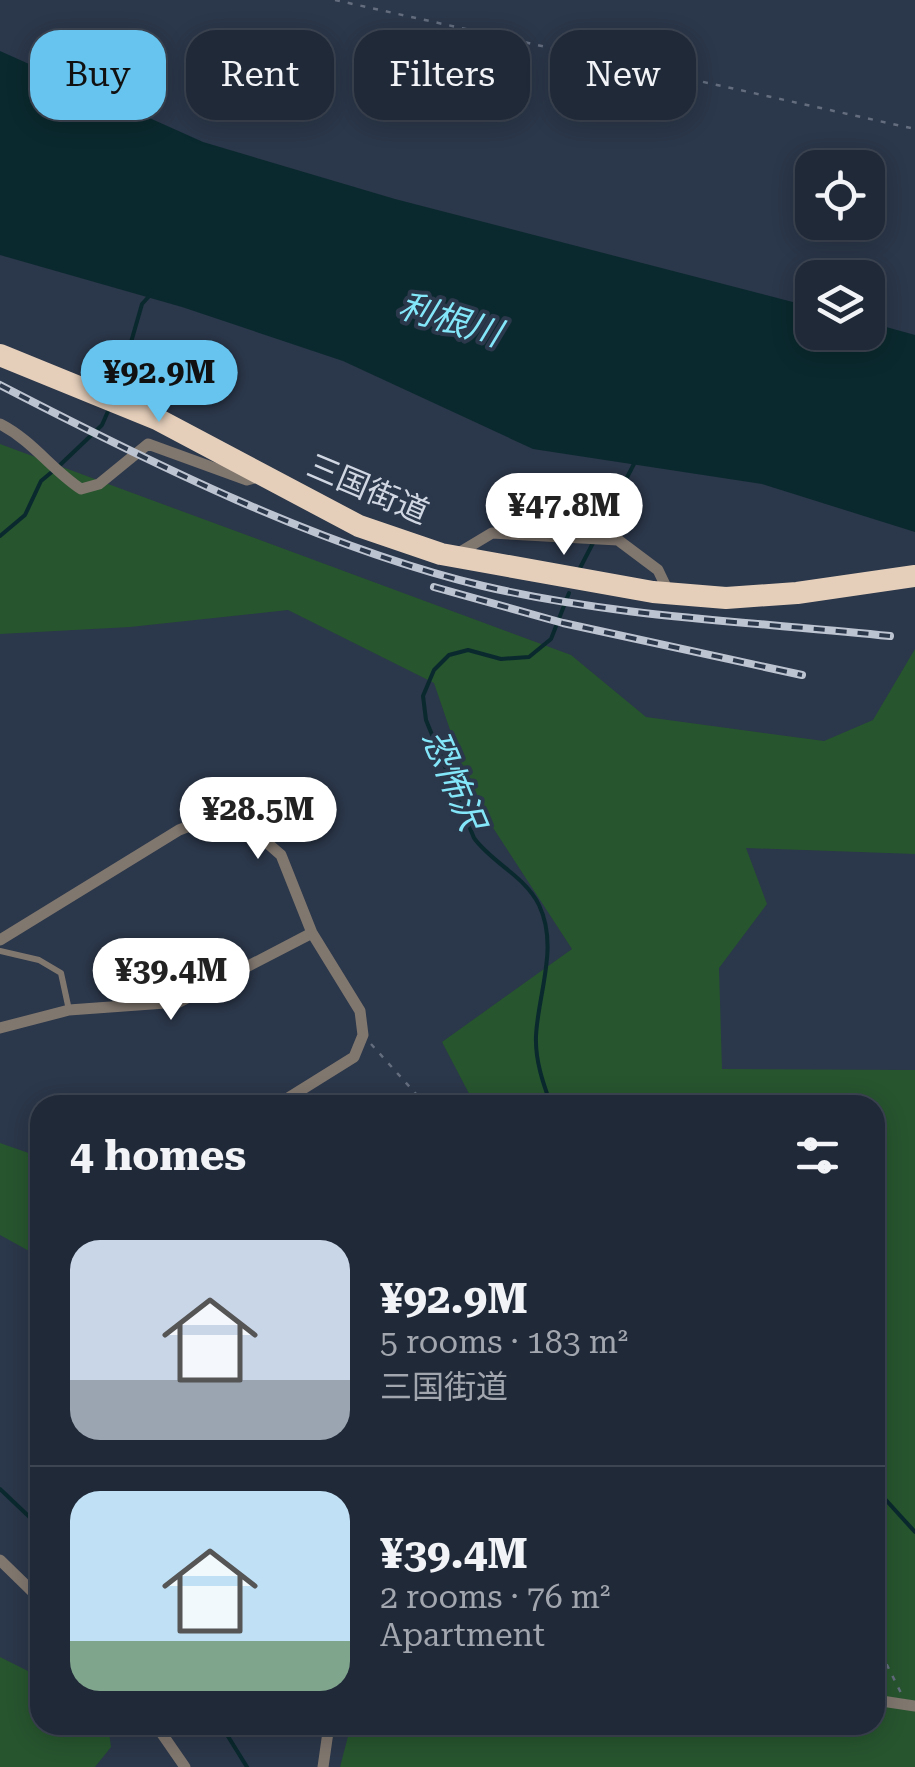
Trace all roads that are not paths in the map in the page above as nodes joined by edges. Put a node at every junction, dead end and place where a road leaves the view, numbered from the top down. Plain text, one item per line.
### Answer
1 (0, 356) edge
2 (0, 424) edge
3 (262, 476) junction
4 (454, 556) junction
5 (915, 576) edge
6 (669, 593) junction
7 (312, 933) junction
8 (0, 940) edge
9 (0, 952) edge
10 (68, 1010) junction
11 (0, 1028) edge
12 (293, 1095) edge
13 (0, 1560) edge
14 (30, 1588) edge
15 (885, 1701) edge
16 (910, 1704) edge
17 (163, 1735) edge
18 (327, 1735) edge
19 (186, 1767) edge
20 (322, 1767) edge

1 - 3 highway, 三国街道
2 - 3 street
3 - 4 highway, 三国街道
4 - 6 highway, 三国街道
4 - 6 street
5 - 6 highway, 三国街道
7 - 8 street
7 - 10 street
7 - 12 street
9 - 10 lane
10 - 11 street
13 - 14 street
15 - 16 street
17 - 19 street
18 - 20 street

